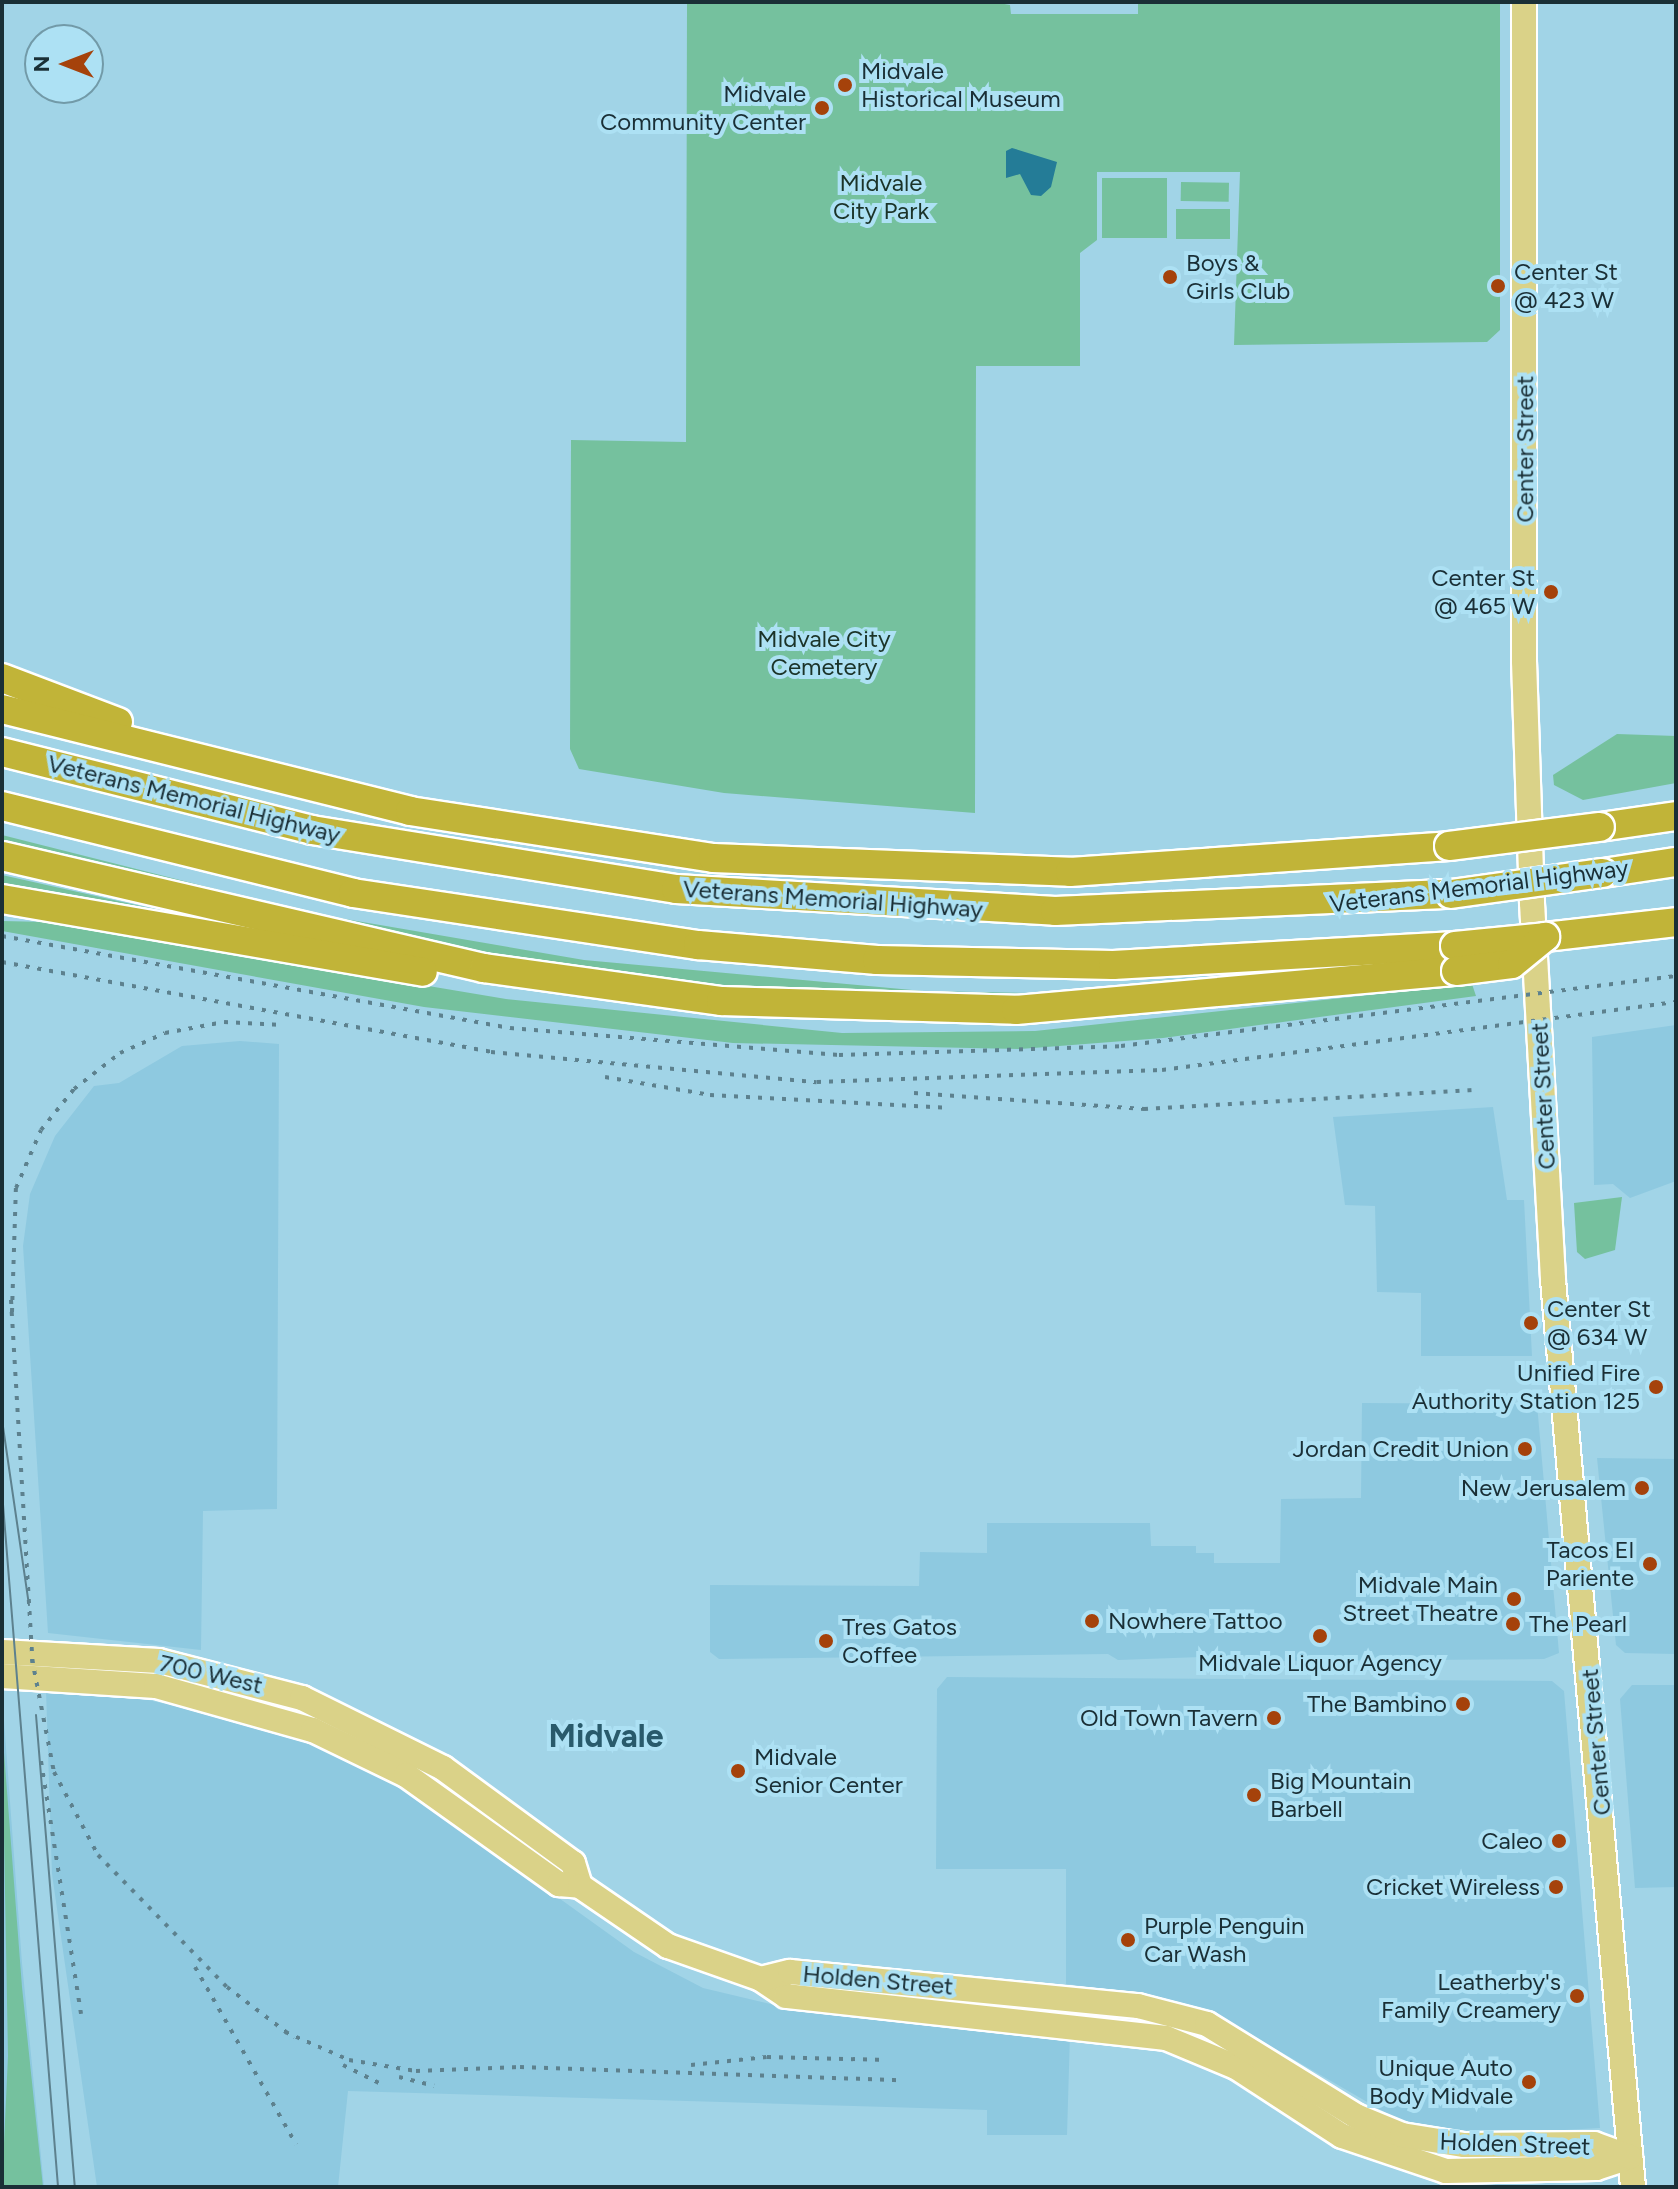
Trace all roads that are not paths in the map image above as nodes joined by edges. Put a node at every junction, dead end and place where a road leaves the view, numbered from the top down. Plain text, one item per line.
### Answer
1 (1524, 2) edge
2 (2, 678) edge
3 (2, 709) edge
4 (2, 752) edge
5 (327, 793) junction
6 (2, 806) edge
7 (1676, 816) edge
8 (2, 856) edge
9 (1676, 862) edge
10 (2, 899) edge
11 (1676, 922) edge
12 (1455, 959) junction
13 (772, 1005) junction
14 (2, 1652) edge
15 (2, 1676) edge
16 (409, 1746) joint
17 (396, 1770) joint
18 (580, 1886) junction
19 (1630, 2157) junction
20 (1633, 2187) edge

1 - 19 main road, Center Street
2 - 5 highway
3 - 5 highway
4 - 9 highway, Veterans Memorial Highway, bridge
5 - 7 highway, bridge
6 - 12 highway
8 - 13 highway
10 - 13 highway
11 - 12 highway, bridge
12 - 13 highway
14 - 16 main road, 700 West
15 - 17 main road, 700 West
16 - 18 main road, Holden Street
17 - 18 main road, Holden Street
18 - 19 main road, Holden Street
19 - 20 main road, Center Street

